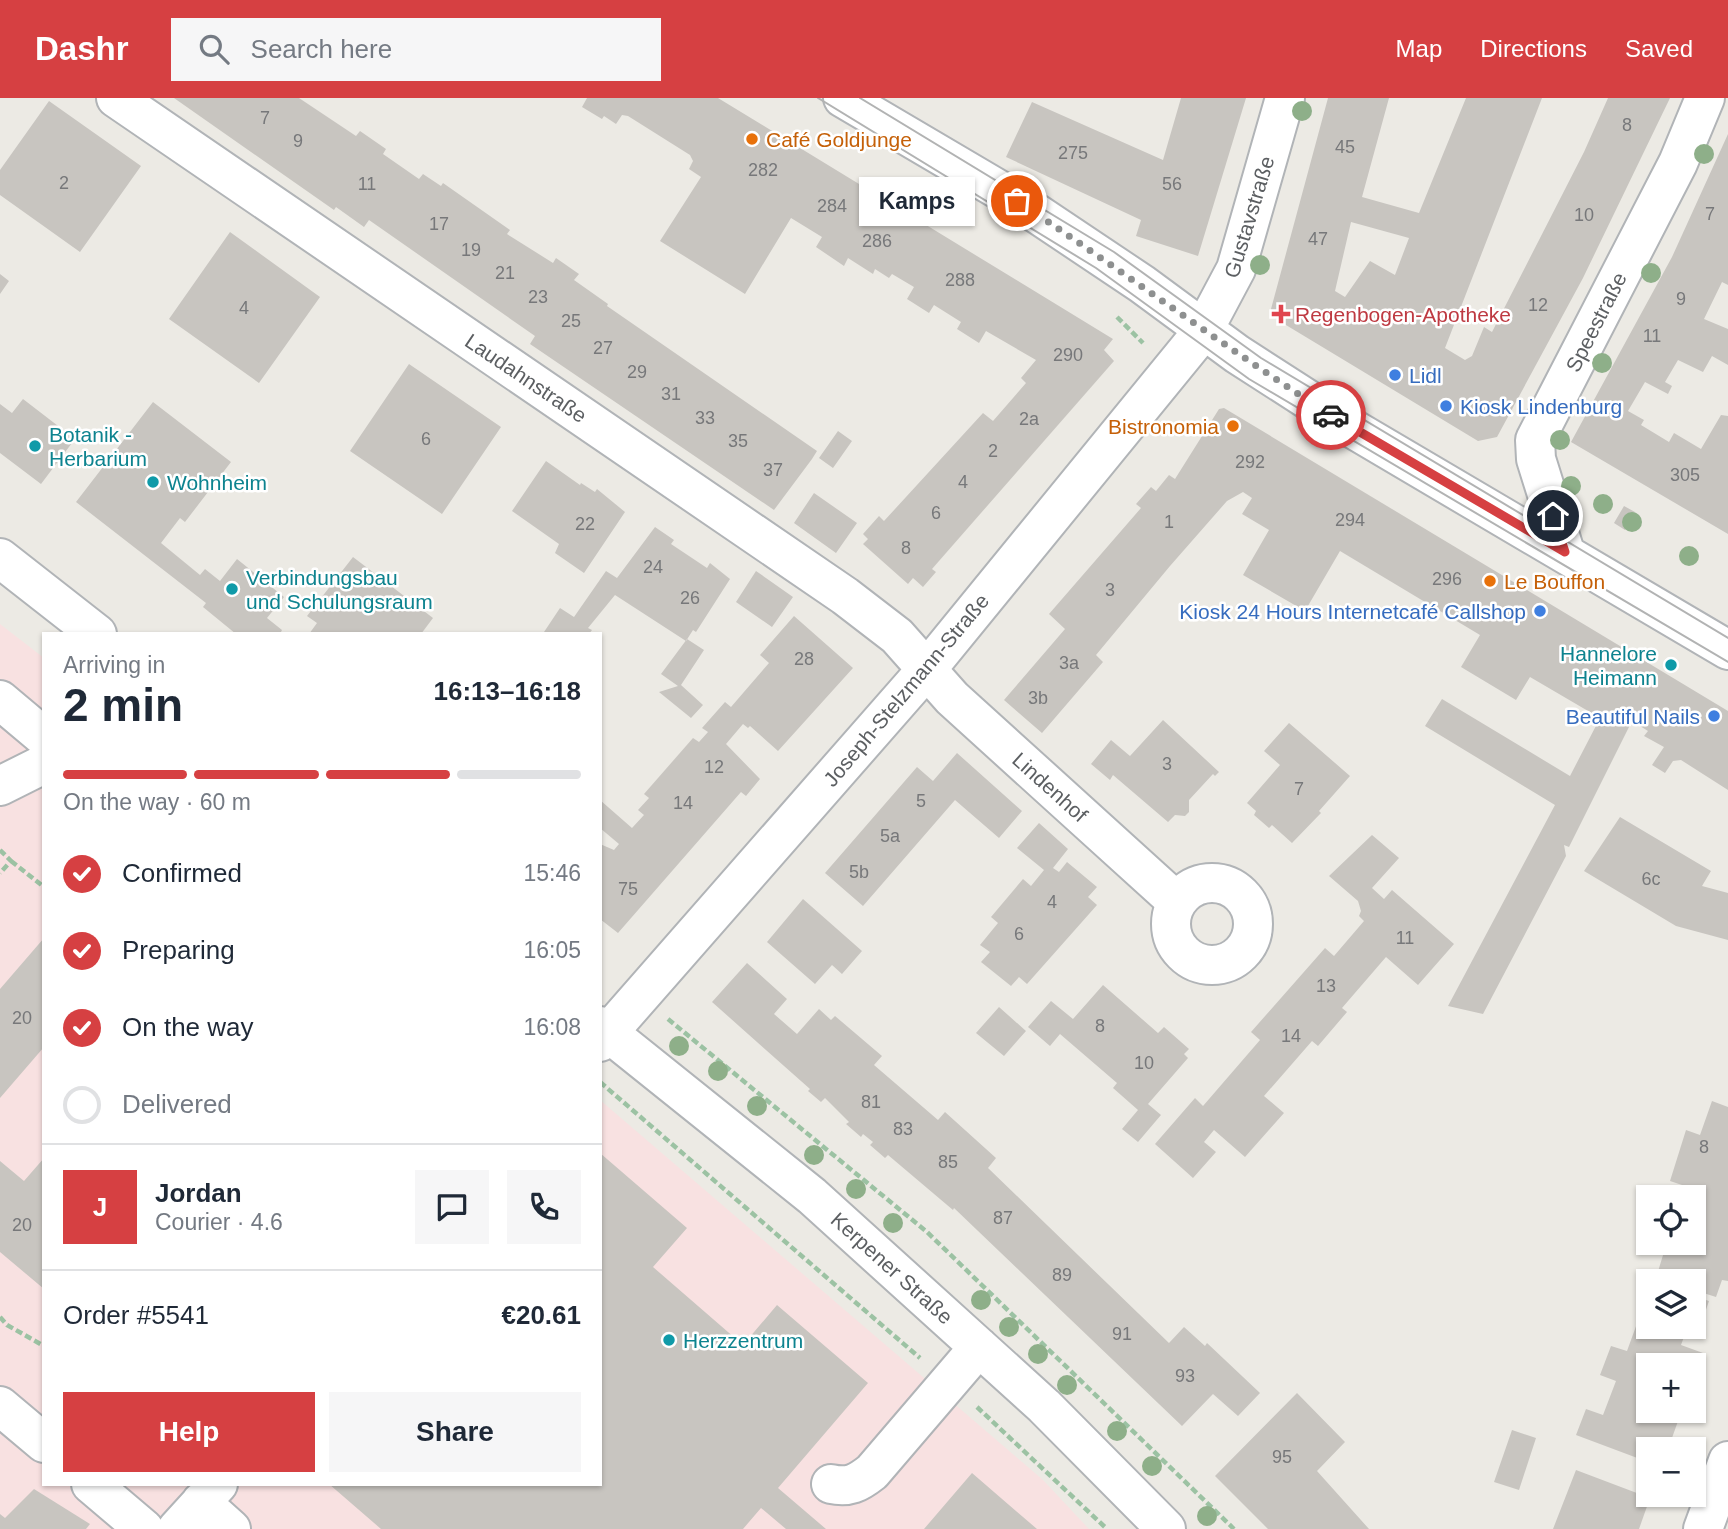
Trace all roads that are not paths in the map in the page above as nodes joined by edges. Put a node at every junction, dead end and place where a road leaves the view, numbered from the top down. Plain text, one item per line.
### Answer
1 (116, 98) edge
2 (843, 98) edge
3 (1285, 98) edge
4 (1705, 98) edge
5 (903, 114) edge
6 (1203, 331) junction
7 (1565, 552) junction
8 (0, 558) edge
9 (94, 632) edge
10 (1728, 650) edge
11 (927, 669) junction
12 (0, 700) edge
13 (42, 735) edge
14 (42, 765) edge
15 (0, 786) edge
16 (1177, 902) dead end
17 (603, 1034) edge
18 (979, 1347) junction
19 (0, 1406) edge
20 (42, 1441) edge
21 (1728, 1461) edge
22 (831, 1484) dead end
23 (93, 1486) edge
24 (199, 1505) edge
25 (1152, 1524) edge
26 (144, 1529) edge
27 (231, 1529) edge
28 (1703, 1529) edge

1 - 11 street, Laudahnstraße
2 - 5 street
3 - 6 street, Gustavstraße
4 - 7 street, Speestraße
5 - 6 street
6 - 7 street
6 - 11 street, Joseph-Stelzmann-Straße
7 - 10 street
8 - 9 street
11 - 16 street, Lindenhof
11 - 17 street, Joseph-Stelzmann-Straße
12 - 13 street
14 - 15 street
17 - 18 street, Kerpener Straße
18 - 22 street
18 - 25 street, Kerpener Straße
19 - 20 street
21 - 28 street
23 - 26 street
24 - 27 street

